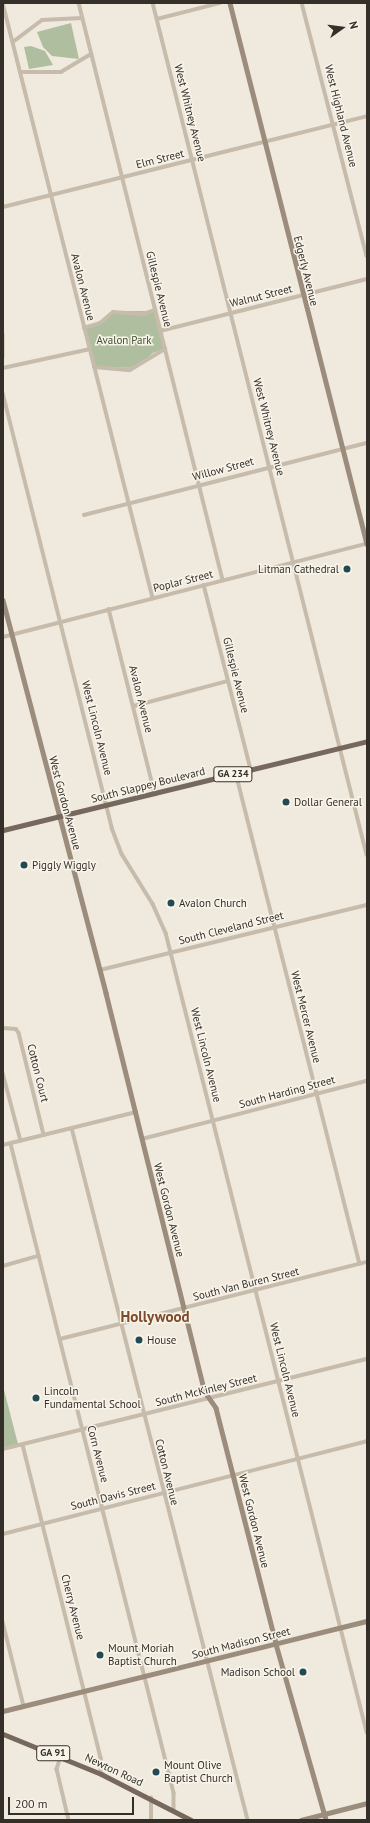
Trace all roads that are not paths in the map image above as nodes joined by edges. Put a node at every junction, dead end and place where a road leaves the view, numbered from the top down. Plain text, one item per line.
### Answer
1 (4, 3) edge
2 (79, 3) edge
3 (153, 3) edge
4 (220, 3) edge
5 (230, 3) edge
6 (302, 3) edge
7 (82, 18) junction
8 (157, 19) junction
9 (13, 42) junction
10 (91, 54) junction
11 (21, 72) junction
12 (367, 116) edge
13 (334, 124) junction
14 (264, 142) junction
15 (192, 160) junction
16 (121, 178) junction
17 (52, 196) junction
18 (3, 207) edge
19 (367, 256) edge
20 (367, 279) edge
21 (303, 295) junction
22 (155, 310) junction
23 (231, 313) junction
24 (84, 328) junction
25 (160, 331) junction
26 (3, 334) edge
27 (90, 349) junction
28 (165, 349) junction
29 (3, 356) edge
30 (94, 367) junction
31 (3, 368) edge
32 (3, 393) edge
33 (367, 443) edge
34 (341, 450) junction
35 (270, 466) junction
36 (199, 486) junction
37 (128, 503) junction
38 (84, 515) dead end
39 (366, 544) edge
40 (293, 562) junction
41 (223, 580) junction
42 (204, 584) junction
43 (153, 598) junction
44 (3, 600) edge
45 (109, 609) junction
46 (61, 622) junction
47 (12, 635) junction
48 (3, 637) edge
49 (228, 681) junction
50 (134, 706) junction
51 (367, 741) edge
52 (340, 747) junction
53 (251, 770) junction
54 (236, 773) junction
55 (156, 794) junction
56 (107, 806) junction
57 (59, 817) junction
58 (3, 830) edge
59 (367, 855) edge
60 (367, 905) edge
61 (274, 927) junction
62 (170, 952) junction
63 (100, 970) junction
64 (3, 1028) edge
65 (3, 1073) edge
66 (367, 1081) edge
67 (316, 1094) junction
68 (136, 1112) junction
69 (213, 1120) junction
70 (72, 1128) junction
71 (44, 1135) junction
72 (142, 1139) junction
73 (21, 1141) junction
74 (10, 1144) junction
75 (3, 1146) edge
76 (39, 1256) junction
77 (367, 1262) edge
78 (360, 1264) junction
79 (3, 1266) edge
80 (256, 1290) junction
81 (184, 1309) junction
82 (121, 1324) junction
83 (60, 1339) junction
84 (367, 1359) edge
85 (279, 1381) junction
86 (211, 1398) junction
87 (144, 1415) junction
88 (84, 1431) junction
89 (367, 1441) edge
90 (23, 1444) junction
91 (3, 1449) edge
92 (299, 1459) junction
93 (232, 1475) junction
94 (164, 1493) junction
95 (103, 1508) junction
96 (43, 1524) junction
97 (3, 1534) edge
98 (367, 1621) edge
99 (3, 1622) edge
100 (341, 1628) junction
101 (276, 1644) junction
102 (206, 1660) junction
103 (145, 1675) junction
104 (85, 1690) junction
105 (24, 1706) junction
106 (3, 1711) edge
107 (367, 1732) edge
108 (3, 1734) edge
109 (61, 1757) junction
110 (101, 1774) junction
111 (151, 1798) junction
112 (367, 1803) edge
113 (174, 1810) junction
114 (324, 1814) junction
115 (69, 1820) edge
116 (150, 1820) edge
117 (191, 1820) edge
118 (248, 1820) edge
119 (301, 1820) edge
120 (326, 1820) edge

1 - 9 street, Avalon Avenue
2 - 7 street, Gillespie Avenue
3 - 8 street, West Whitney Avenue
4 - 8 street
5 - 14 street, Edgerly Avenue
6 - 13 street, West Highland Avenue
7 - 9 street
7 - 10 street, Gillespie Avenue
8 - 15 street, West Whitney Avenue
9 - 11 street, Avalon Avenue
10 - 11 street
10 - 16 street, Gillespie Avenue
11 - 17 street, Avalon Avenue
12 - 13 street, Elm Street
13 - 14 street, Elm Street
13 - 19 street, West Highland Avenue
14 - 15 street, Elm Street
14 - 21 street, Edgerly Avenue
15 - 16 street, Elm Street
15 - 23 street, West Whitney Avenue
16 - 17 street, Elm Street
16 - 22 street, Gillespie Avenue
17 - 18 street, Elm Street
17 - 24 street, Avalon Avenue
20 - 21 street, Walnut Street
21 - 23 street, Walnut Street
21 - 34 street, Edgerly Avenue
22 - 24 street
22 - 25 street, Gillespie Avenue
23 - 25 street, Walnut Street
23 - 35 street, West Whitney Avenue
24 - 27 street, Avalon Avenue
25 - 28 street, Gillespie Avenue
26 - 29 street
27 - 30 street, Avalon Avenue
27 - 31 street
28 - 30 street
28 - 36 street, Gillespie Avenue
30 - 37 street, Avalon Avenue
32 - 46 street, West Lincoln Avenue
33 - 34 street, Willow Street
34 - 35 street, Willow Street
34 - 39 street, Edgerly Avenue
35 - 36 street, Willow Street
35 - 40 street, West Whitney Avenue
36 - 37 street, Willow Street
36 - 41 street, Gillespie Avenue
37 - 38 street, Willow Street
37 - 43 street, Avalon Avenue
39 - 40 street, Poplar Street
40 - 41 street, Poplar Street
40 - 52 street, West Whitney Avenue
41 - 42 street, Poplar Street
42 - 43 street, Poplar Street
42 - 49 street, Gillespie Avenue
43 - 45 street, Poplar Street
44 - 47 street, West Gordon Avenue
45 - 46 street, Poplar Street
45 - 50 street, Avalon Avenue
46 - 47 street, Poplar Street
46 - 56 street, West Lincoln Avenue
47 - 48 street, Poplar Street
47 - 57 street, West Gordon Avenue
49 - 50 street
49 - 53 street, Gillespie Avenue
50 - 55 street, Avalon Avenue
51 - 52 main road, South Slappey Boulevard / GA 234
52 - 53 main road, South Slappey Boulevard / GA 234
52 - 59 street, West Whitney Avenue
53 - 54 main road, South Slappey Boulevard / GA 234
54 - 55 main road, South Slappey Boulevard / GA 234
54 - 61 street, West Mercer Avenue
55 - 56 main road, South Slappey Boulevard / GA 234
56 - 57 main road, South Slappey Boulevard / GA 234
56 - 62 street, West Lincoln Avenue
57 - 58 main road, South Slappey Boulevard / GA 234
57 - 63 street, West Gordon Avenue
60 - 61 street, South Cleveland Street
61 - 62 street, South Cleveland Street
61 - 67 street, West Mercer Avenue
62 - 63 street, South Cleveland Street
62 - 69 street, West Lincoln Avenue
63 - 68 street, West Gordon Avenue
64 - 71 street, Cotton Court
65 - 73 street
66 - 67 street, South Harding Street
67 - 69 street, South Harding Street
67 - 78 street, West Mercer Avenue
68 - 70 street
68 - 72 street, West Gordon Avenue
69 - 72 street, South Harding Street
69 - 80 street, West Lincoln Avenue
70 - 71 street
70 - 82 street, Cotton Avenue
71 - 73 street
72 - 81 street, West Gordon Avenue
73 - 74 street
74 - 75 street
74 - 76 street, Corn Avenue
76 - 79 street
76 - 83 street, Corn Avenue
77 - 78 street, South Van Buren Street
78 - 80 street, South Van Buren Street
80 - 81 street, South Van Buren Street
80 - 85 street, West Lincoln Avenue
81 - 82 street, South Van Buren Street
81 - 86 street, West Gordon Avenue
82 - 83 street, South Van Buren Street
82 - 87 street, Cotton Avenue
83 - 88 street, Corn Avenue
84 - 85 street, South McKinley Street
85 - 86 street, South McKinley Street
85 - 92 street, West Lincoln Avenue
86 - 87 street, South McKinley Street
86 - 93 street, West Gordon Avenue
87 - 88 street, South McKinley Street
87 - 94 street, Cotton Avenue
88 - 90 street, South McKinley Street
88 - 95 street, Corn Avenue
89 - 92 street, South Davis Street
90 - 91 street, South McKinley Street
90 - 96 street, Cherry Avenue
92 - 93 street, South Davis Street
92 - 100 street, West Lincoln Avenue
93 - 94 street, South Davis Street
93 - 101 street, West Gordon Avenue
94 - 95 street, South Davis Street
94 - 102 street, Cotton Avenue
95 - 96 street, South Davis Street
95 - 103 street, Corn Avenue
96 - 97 street, South Davis Street
96 - 104 street, Cherry Avenue
98 - 100 street, South Madison Street
99 - 105 street
100 - 101 street, South Madison Street
100 - 107 street, West Lincoln Avenue
101 - 102 street, South Madison Street
101 - 114 street, West Gordon Avenue
102 - 103 street, South Madison Street
102 - 118 street, Cotton Avenue
103 - 104 street, South Madison Street
103 - 113 street, Corn Avenue
104 - 105 street, South Madison Street
104 - 110 street, Cherry Avenue
105 - 106 street, South Madison Street
108 - 109 main road, Newton Road / GA 91
109 - 110 main road, Newton Road / GA 91
109 - 115 street
110 - 111 main road, Newton Road / GA 91
111 - 113 main road, Newton Road / GA 91
111 - 116 street
112 - 114 street
113 - 117 main road, Newton Road / GA 91
114 - 119 street
114 - 120 street, West Gordon Avenue

